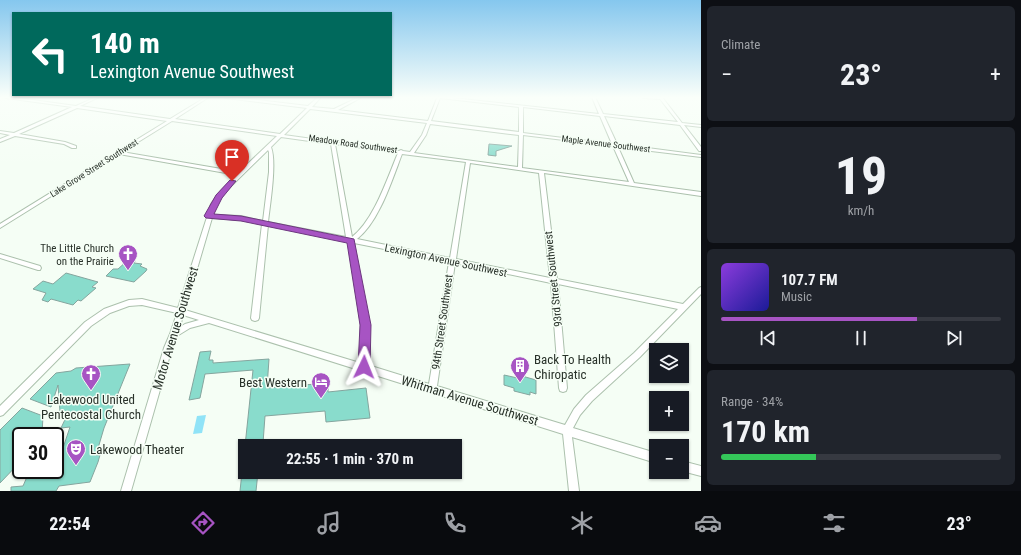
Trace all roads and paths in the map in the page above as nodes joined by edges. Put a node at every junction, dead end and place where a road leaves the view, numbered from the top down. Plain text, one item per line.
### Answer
1 (45, 120) edge
2 (172, 120) edge
3 (180, 120) edge
4 (296, 120) edge
5 (413, 120) edge
6 (522, 120) edge
7 (605, 120) edge
8 (645, 120) edge
9 (677, 120) edge
10 (429, 122) junction
11 (680, 124) junction
12 (701, 126) edge
13 (0, 132) edge
14 (522, 133) junction
15 (14, 134) junction
16 (280, 134) junction
17 (0, 141) edge
18 (333, 142) junction
19 (616, 145) junction
20 (74, 147) dead end
21 (268, 147) junction
22 (701, 150) edge
23 (400, 151) junction
24 (118, 153) junction
25 (412, 153) junction
26 (701, 156) edge
27 (468, 161) junction
28 (520, 168) junction
29 (541, 171) junction
30 (240, 174) junction
31 (632, 184) junction
32 (701, 194) edge
33 (209, 216) junction
34 (264, 223) junction
35 (0, 226) edge
36 (351, 241) junction
37 (0, 256) edge
38 (451, 261) junction
39 (38, 268) dead end
40 (554, 282) junction
41 (701, 290) edge
42 (684, 307) junction
43 (180, 311) junction
44 (255, 318) dead end
45 (209, 320) junction
46 (174, 334) junction
47 (364, 367) junction
48 (563, 388) dead end
49 (432, 389) junction
50 (0, 412) edge
51 (568, 430) junction
52 (649, 456) edge
53 (689, 468) edge
54 (701, 472) edge
55 (126, 491) edge
56 (574, 491) edge

1 - 15 street
2 - 24 street, Lake Grove Street Southwest
3 - 16 street, Meadow Road Southwest
4 - 16 street, Motor Avenue Southwest
5 - 10 street, Maple Avenue Southwest
6 - 14 street
7 - 19 street
8 - 11 street
9 - 11 street
10 - 14 street, Maple Avenue Southwest
10 - 25 street
11 - 12 street
11 - 22 street
13 - 15 street
14 - 19 street, Maple Avenue Southwest
14 - 28 street
15 - 17 street
15 - 20 street
16 - 18 street, Meadow Road Southwest
16 - 21 street, Motor Avenue Southwest
18 - 23 street, Meadow Road Southwest
18 - 36 street
19 - 26 street, Maple Avenue Southwest
19 - 31 street
21 - 30 street, Motor Avenue Southwest
21 - 34 street
23 - 25 street, Meadow Road Southwest
23 - 36 street
24 - 30 street
24 - 35 street, Lake Grove Street Southwest
25 - 27 street, Meadow Road Southwest
27 - 28 street, Meadow Road Southwest
27 - 38 street, 94th Street Southwest
28 - 29 street, Meadow Road Southwest
29 - 31 street, Meadow Road Southwest
29 - 40 street, 93rd Street Southwest
30 - 33 street, Motor Avenue Southwest
31 - 32 street, Meadow Road Southwest
33 - 34 street, Lexington Avenue Southwest
33 - 43 street, Motor Avenue Southwest
34 - 36 street, Lexington Avenue Southwest
34 - 44 street
36 - 38 street, Lexington Avenue Southwest
36 - 47 street
37 - 39 street
38 - 40 street, Lexington Avenue Southwest
38 - 49 street, 94th Street Southwest
40 - 42 street, Lexington Avenue Southwest
40 - 48 street, 93rd Street Southwest
41 - 42 street
42 - 51 street
43 - 45 street, Whitman Avenue Southwest
43 - 46 street, Motor Avenue Southwest
43 - 50 street, Whitman Avenue Southwest
45 - 46 street
45 - 47 street, Whitman Avenue Southwest
46 - 55 street, Motor Avenue Southwest
47 - 49 street, Whitman Avenue Southwest
49 - 51 street, Whitman Avenue Southwest
51 - 52 street, Whitman Avenue Southwest
51 - 56 street
53 - 54 street

